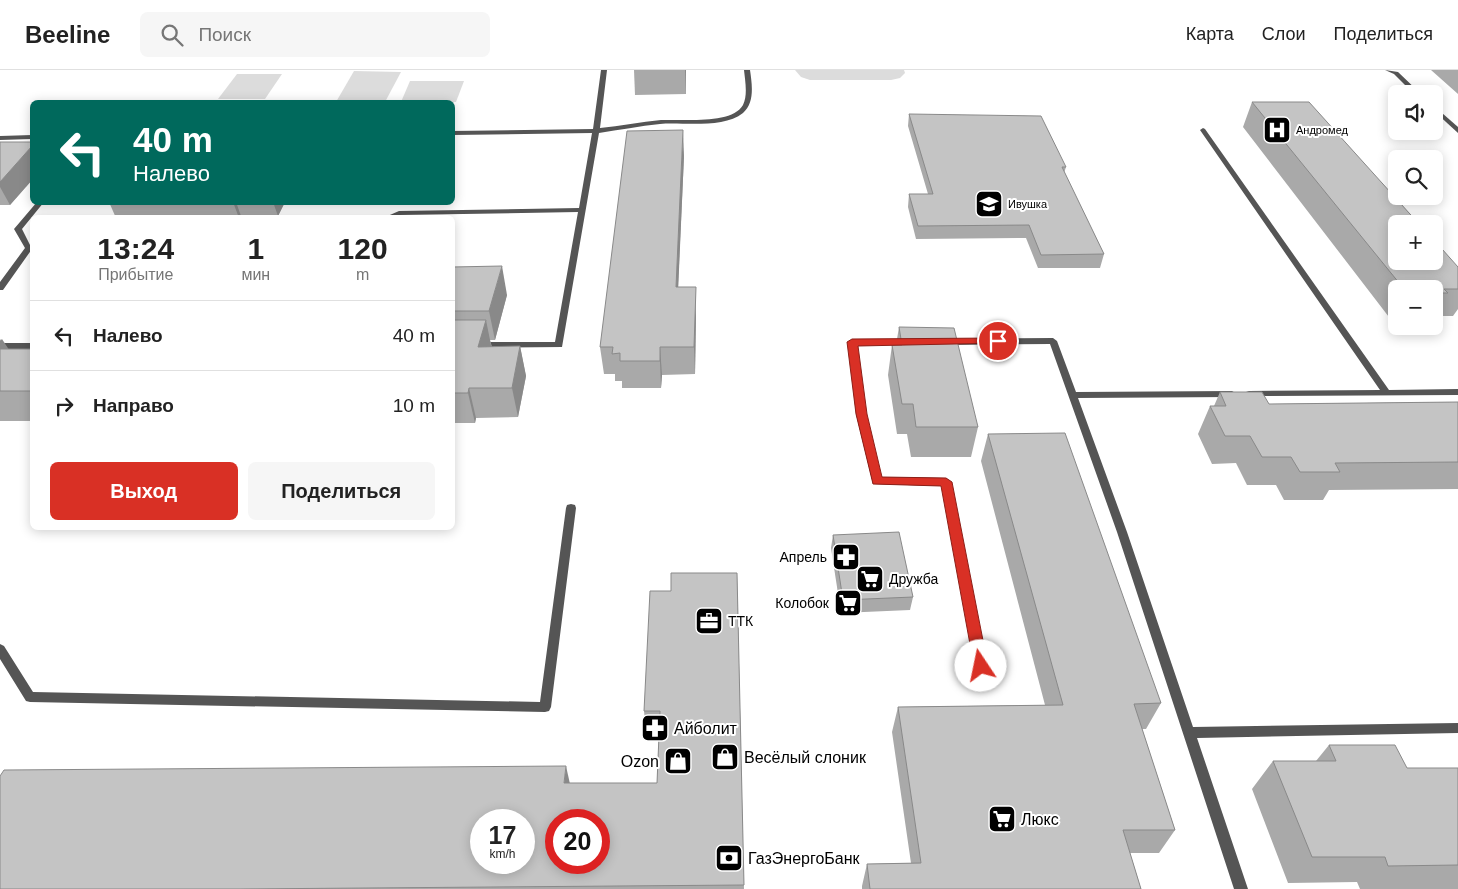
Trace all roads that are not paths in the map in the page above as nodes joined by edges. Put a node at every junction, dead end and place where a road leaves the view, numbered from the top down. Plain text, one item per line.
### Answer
1 (604, 70) edge
2 (747, 70) edge
3 (1388, 70) edge
4 (1409, 85) edge
5 (1443, 117) edge
6 (1202, 130) dead end
7 (596, 131) junction
8 (1458, 131) edge
9 (455, 133) edge
10 (30, 137) edge
11 (0, 138) edge
12 (38, 205) edge
13 (582, 210) junction
14 (394, 215) edge
15 (30, 247) edge
16 (30, 249) edge
17 (0, 288) edge
18 (919, 342) edge
19 (938, 342) edge
20 (455, 345) edge
21 (0, 346) edge
22 (30, 346) edge
23 (1386, 392) junction
24 (1458, 392) edge
25 (1072, 395) junction
26 (571, 508) dead end
27 (0, 649) edge
28 (981, 666) dead end
29 (1458, 728) edge
30 (1190, 733) junction
31 (1241, 889) edge

1 - 7 lane
2 - 7 lane
3 - 4 lane
5 - 8 lane
6 - 23 lane
7 - 9 lane
7 - 13 lane
10 - 11 lane
12 - 15 lane
13 - 14 lane
13 - 20 lane
16 - 17 lane
18 - 28 lane
19 - 25 lane
21 - 22 lane
23 - 24 lane
23 - 25 lane
25 - 30 lane
26 - 27 lane
29 - 30 lane
30 - 31 lane

